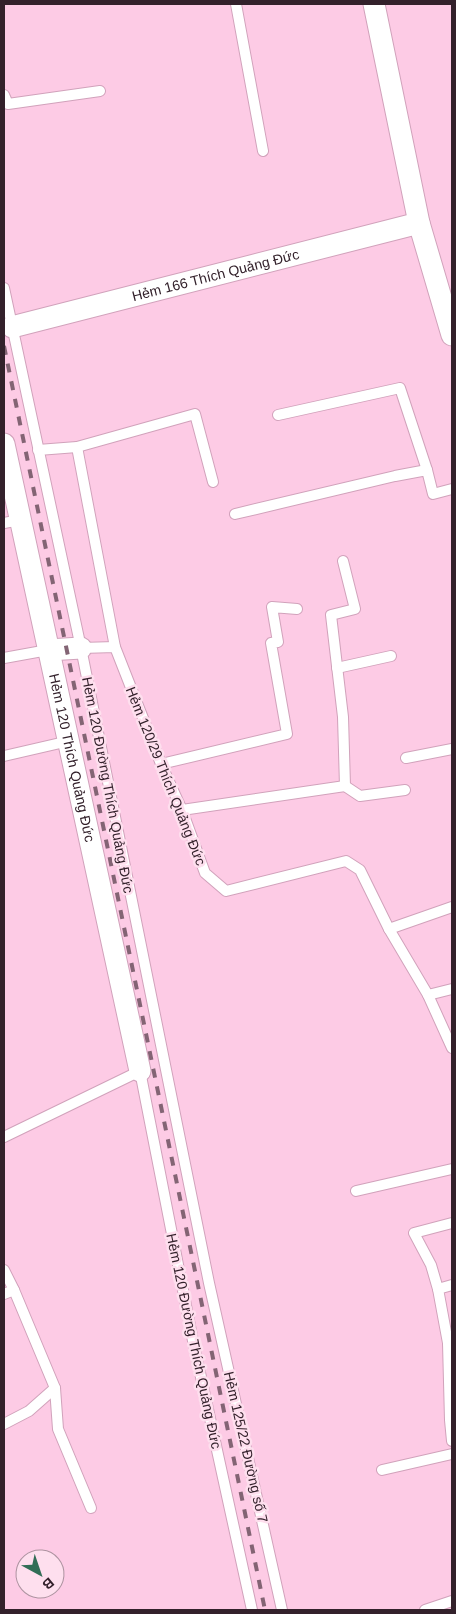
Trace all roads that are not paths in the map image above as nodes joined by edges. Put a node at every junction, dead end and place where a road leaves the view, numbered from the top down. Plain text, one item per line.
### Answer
1 (236, 4) edge
2 (374, 4) edge
3 (100, 91) dead end
4 (4, 95) edge
5 (263, 151) dead end
6 (419, 223) junction
7 (4, 288) edge
8 (12, 327) junction
9 (452, 335) edge
10 (278, 415) dead end
11 (4, 444) edge
12 (77, 447) junction
13 (38, 450) junction
14 (427, 470) junction
15 (8, 481) edge
16 (214, 482) dead end
17 (452, 489) edge
18 (235, 514) dead end
19 (12, 522) edge
20 (343, 561) dead end
21 (297, 609) dead end
22 (115, 647) junction
23 (81, 648) junction
24 (48, 650) junction
25 (391, 656) dead end
26 (4, 658) edge
27 (337, 668) junction
28 (69, 741) junction
29 (452, 749) edge
30 (4, 756) edge
31 (406, 758) dead end
32 (161, 764) junction
33 (345, 786) junction
34 (405, 790) dead end
35 (182, 810) junction
36 (452, 907) edge
37 (389, 929) junction
38 (452, 989) edge
39 (428, 995) junction
40 (452, 1048) edge
41 (140, 1071) junction
42 (4, 1137) edge
43 (452, 1170) edge
44 (356, 1191) dead end
45 (452, 1223) edge
46 (4, 1270) edge
47 (209, 1283) joint
48 (452, 1285) edge
49 (438, 1289) junction
50 (14, 1290) junction
51 (4, 1294) edge
52 (450, 1343) edge
53 (55, 1388) junction
54 (4, 1424) edge
55 (452, 1441) edge
56 (452, 1454) edge
57 (382, 1470) dead end
58 (91, 1508) dead end
59 (452, 1602) edge
60 (252, 1610) edge
61 (282, 1610) edge
62 (425, 1610) edge

1 - 5 lane
2 - 6 street
3 - 4 lane
6 - 8 street, Hẻm 166 Thích Quảng Đức
6 - 9 street
7 - 8 lane, Hẻm 120 Đường Thích Quảng Đức
8 - 13 lane, Hẻm 120 Đường Thích Quảng Đức
10 - 14 lane
11 - 15 street, Hẻm 120 Thích Quảng Đức
12 - 13 lane
12 - 16 lane
12 - 22 lane, Hẻm 120/29 Thích Quảng Đức
13 - 23 lane, Hẻm 120 Đường Thích Quảng Đức
14 - 17 lane
14 - 18 lane
15 - 19 street, Hẻm 120 Thích Quảng Đức
19 - 24 street, Hẻm 120 Thích Quảng Đức
20 - 27 lane
21 - 32 lane
22 - 23 lane
22 - 32 lane, Hẻm 120/29 Thích Quảng Đức
23 - 24 street
23 - 47 lane, Hẻm 120 Đường Thích Quảng Đức
24 - 26 lane
24 - 28 street, Hẻm 120 Thích Quảng Đức
25 - 27 lane
27 - 33 lane
28 - 30 lane
28 - 41 street, Hẻm 120 Thích Quảng Đức
29 - 31 lane
32 - 35 lane, Hẻm 120/29 Thích Quảng Đức
33 - 34 lane
33 - 35 lane
35 - 37 lane, Hẻm 120/29 Thích Quảng Đức
36 - 37 lane
37 - 39 lane, Hẻm 120/29 Thích Quảng Đức
38 - 39 lane
39 - 40 lane, Hẻm 120/29 Thích Quảng Đức
41 - 42 lane
41 - 60 lane, Hẻm 120 Đường Thích Quảng Đức
43 - 44 lane
45 - 49 lane
46 - 50 lane
47 - 61 lane, Hẻm 125/22 Đường số 7
48 - 49 lane
49 - 52 lane
50 - 51 lane
50 - 53 lane
52 - 55 lane
53 - 54 lane
53 - 58 lane
56 - 57 lane
59 - 62 lane

